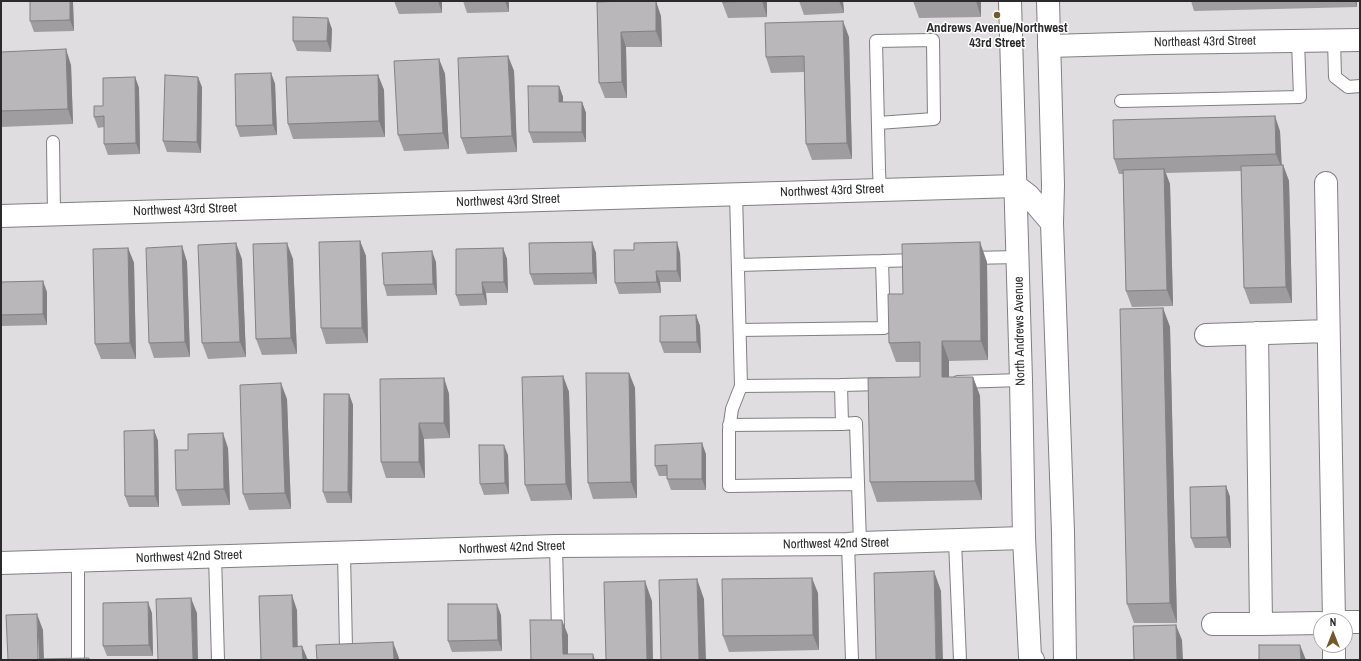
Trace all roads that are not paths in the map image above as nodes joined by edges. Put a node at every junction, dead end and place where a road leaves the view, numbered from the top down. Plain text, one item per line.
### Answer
1 (1010, 1) edge
2 (1048, 1) edge
3 (1334, 40) junction
4 (1360, 40) edge
5 (1298, 41) junction
6 (1049, 46) junction
7 (1360, 86) edge
8 (1121, 100) dead end
9 (878, 123) junction
10 (53, 142) dead end
11 (1326, 183) dead end
12 (1016, 186) junction
13 (880, 190) junction
14 (736, 194) junction
15 (54, 214) junction
16 (1, 216) edge
17 (1052, 223) junction
18 (1018, 257) junction
19 (959, 259) edge
20 (928, 260) edge
21 (882, 261) junction
22 (738, 265) junction
23 (740, 330) junction
24 (1328, 331) junction
25 (1257, 333) junction
26 (1206, 335) dead end
27 (1021, 380) junction
28 (949, 382) edge
29 (895, 383) edge
30 (842, 385) junction
31 (741, 386) junction
32 (842, 424) junction
33 (729, 425) junction
34 (858, 484) junction
35 (1024, 538) junction
36 (955, 541) junction
37 (854, 544) junction
38 (556, 546) junction
39 (344, 553) junction
40 (215, 556) junction
41 (78, 561) junction
42 (1, 563) edge
43 (1334, 613) edge
44 (1313, 622) edge
45 (1213, 624) dead end
46 (1261, 624) junction
47 (558, 629) edge
48 (346, 649) edge
49 (78, 660) edge
50 (218, 660) edge
51 (852, 660) edge
52 (960, 660) edge
53 (1033, 660) edge
54 (1065, 660) edge

1 - 12 street, North Andrews Avenue
2 - 6 street
3 - 4 street, Northeast 43rd Street
3 - 5 street, Northeast 43rd Street
3 - 7 lane
5 - 6 street, Northeast 43rd Street
5 - 8 lane
6 - 17 street
9 - 9 lane
9 - 13 lane
10 - 15 lane
11 - 24 street
12 - 13 street, Northwest 43rd Street
12 - 17 street
12 - 18 street, North Andrews Avenue
13 - 14 street, Northwest 43rd Street
14 - 15 street, Northwest 43rd Street
14 - 22 lane
15 - 16 street, Northwest 43rd Street
17 - 54 street
18 - 19 lane
18 - 27 street, North Andrews Avenue
20 - 21 lane
21 - 22 lane
21 - 23 lane
22 - 23 lane
23 - 31 lane
24 - 25 street
24 - 43 street
25 - 26 street
25 - 46 street
27 - 28 lane
27 - 35 street, North Andrews Avenue
29 - 30 lane
30 - 31 lane
30 - 32 lane
31 - 33 lane
32 - 33 lane
32 - 34 lane
33 - 34 lane
34 - 37 lane
35 - 36 street, Northwest 42nd Street
35 - 53 street, North Andrews Avenue
36 - 37 street, Northwest 42nd Street
36 - 52 lane
37 - 38 street, Northwest 42nd Street
37 - 51 lane
38 - 39 street, Northwest 42nd Street
38 - 47 lane
39 - 40 street, Northwest 42nd Street
39 - 48 lane
40 - 41 street, Northwest 42nd Street
40 - 50 lane
41 - 42 street, Northwest 42nd Street
41 - 49 lane
44 - 46 street
45 - 46 street

